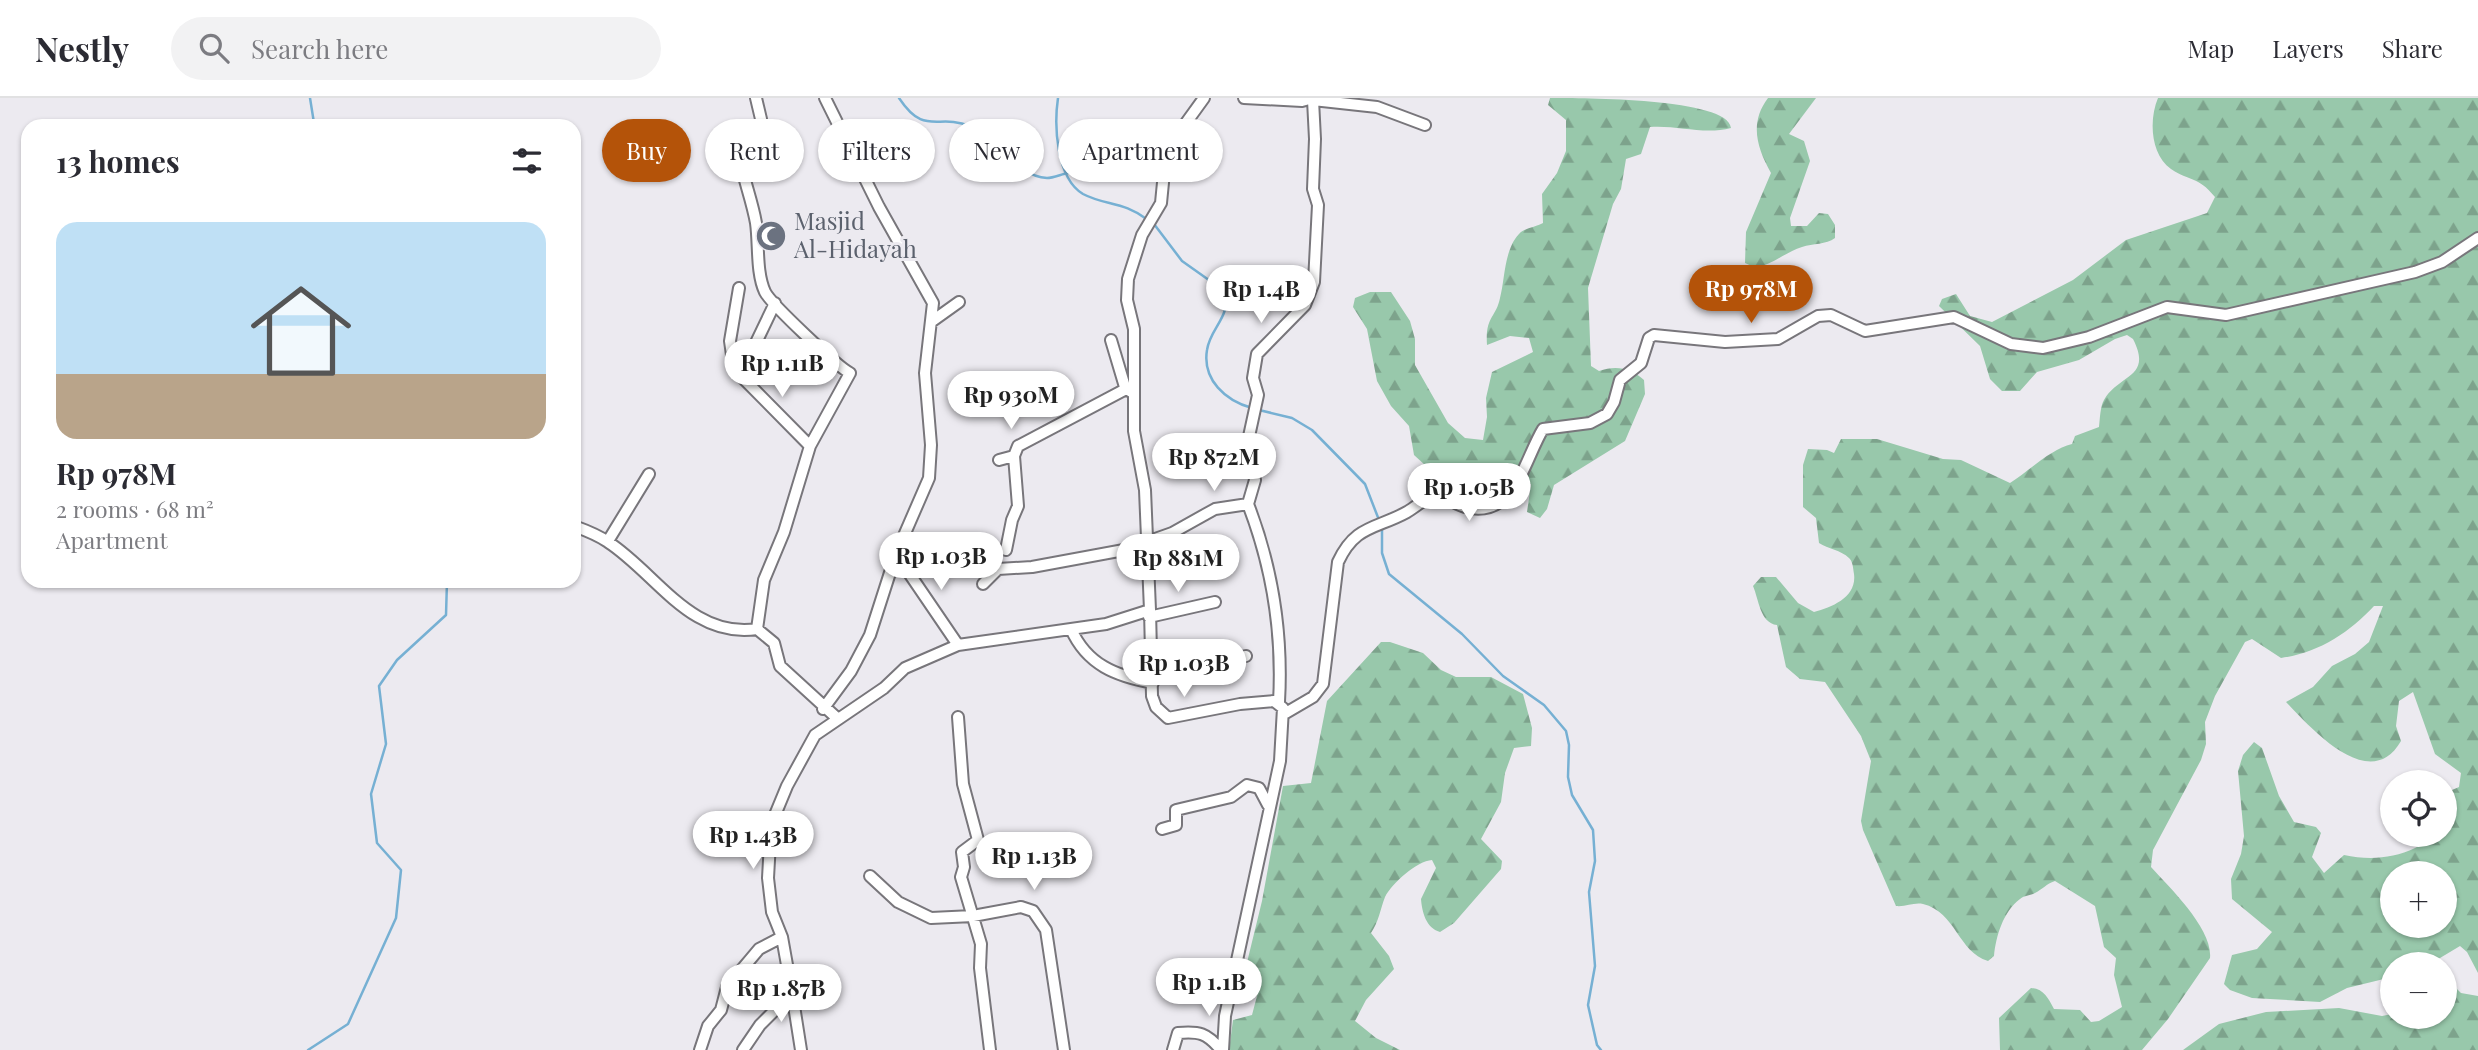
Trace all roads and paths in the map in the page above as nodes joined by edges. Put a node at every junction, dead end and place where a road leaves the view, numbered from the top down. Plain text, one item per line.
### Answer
1 (756, 98) edge
2 (825, 98) edge
3 (1204, 98) edge
4 (1244, 98) edge
5 (1313, 99) edge
6 (1425, 125) dead end
7 (2478, 238) edge
8 (739, 288) dead end
9 (958, 302) dead end
10 (775, 303) junction
11 (931, 322) junction
12 (1111, 340) dead end
13 (734, 369) junction
14 (1131, 393) junction
15 (810, 446) junction
16 (1014, 456) junction
17 (999, 460) dead end
18 (649, 474) dead end
19 (1248, 505) junction
20 (581, 529) edge
21 (608, 541) junction
22 (1147, 542) junction
23 (1006, 550) dead end
24 (896, 554) junction
25 (983, 584) dead end
26 (1215, 602) dead end
27 (1150, 614) junction
28 (757, 629) junction
29 (1070, 629) junction
30 (958, 646) junction
31 (1246, 656) dead end
32 (1154, 679) junction
33 (1279, 702) junction
34 (823, 709) junction
35 (1284, 714) junction
36 (958, 717) dead end
37 (838, 719) junction
38 (1268, 805) junction
39 (1162, 829) dead end
40 (870, 876) dead end
41 (973, 916) junction
42 (782, 937) junction
43 (792, 993) junction
44 (700, 1050) edge
45 (743, 1050) edge
46 (801, 1050) edge
47 (990, 1050) edge
48 (1064, 1050) edge
49 (1173, 1050) edge
50 (1222, 1050) edge

1 - 10 street
2 - 11 street
3 - 14 street
4 - 5 street
5 - 6 street
5 - 19 street
7 - 35 street
8 - 13 street
9 - 11 street
10 - 13 street
10 - 15 street
11 - 24 street
12 - 14 street
13 - 15 street
14 - 16 street
14 - 22 street
15 - 28 street
16 - 17 street
16 - 23 street
18 - 21 street
19 - 22 street
19 - 33 street
20 - 21 street
21 - 28 street
22 - 25 street
22 - 27 street
24 - 30 street
24 - 34 street
26 - 27 street
27 - 29 street
27 - 32 street
28 - 34 street
29 - 30 street
29 - 32 street
30 - 37 street
31 - 32 street
32 - 33 street
33 - 35 street
34 - 37 street
35 - 38 street
36 - 41 street
37 - 42 street
38 - 39 street
38 - 50 street
40 - 41 street
41 - 47 street
41 - 48 street
42 - 43 street
42 - 44 street
43 - 45 street
43 - 46 street
49 - 50 street

